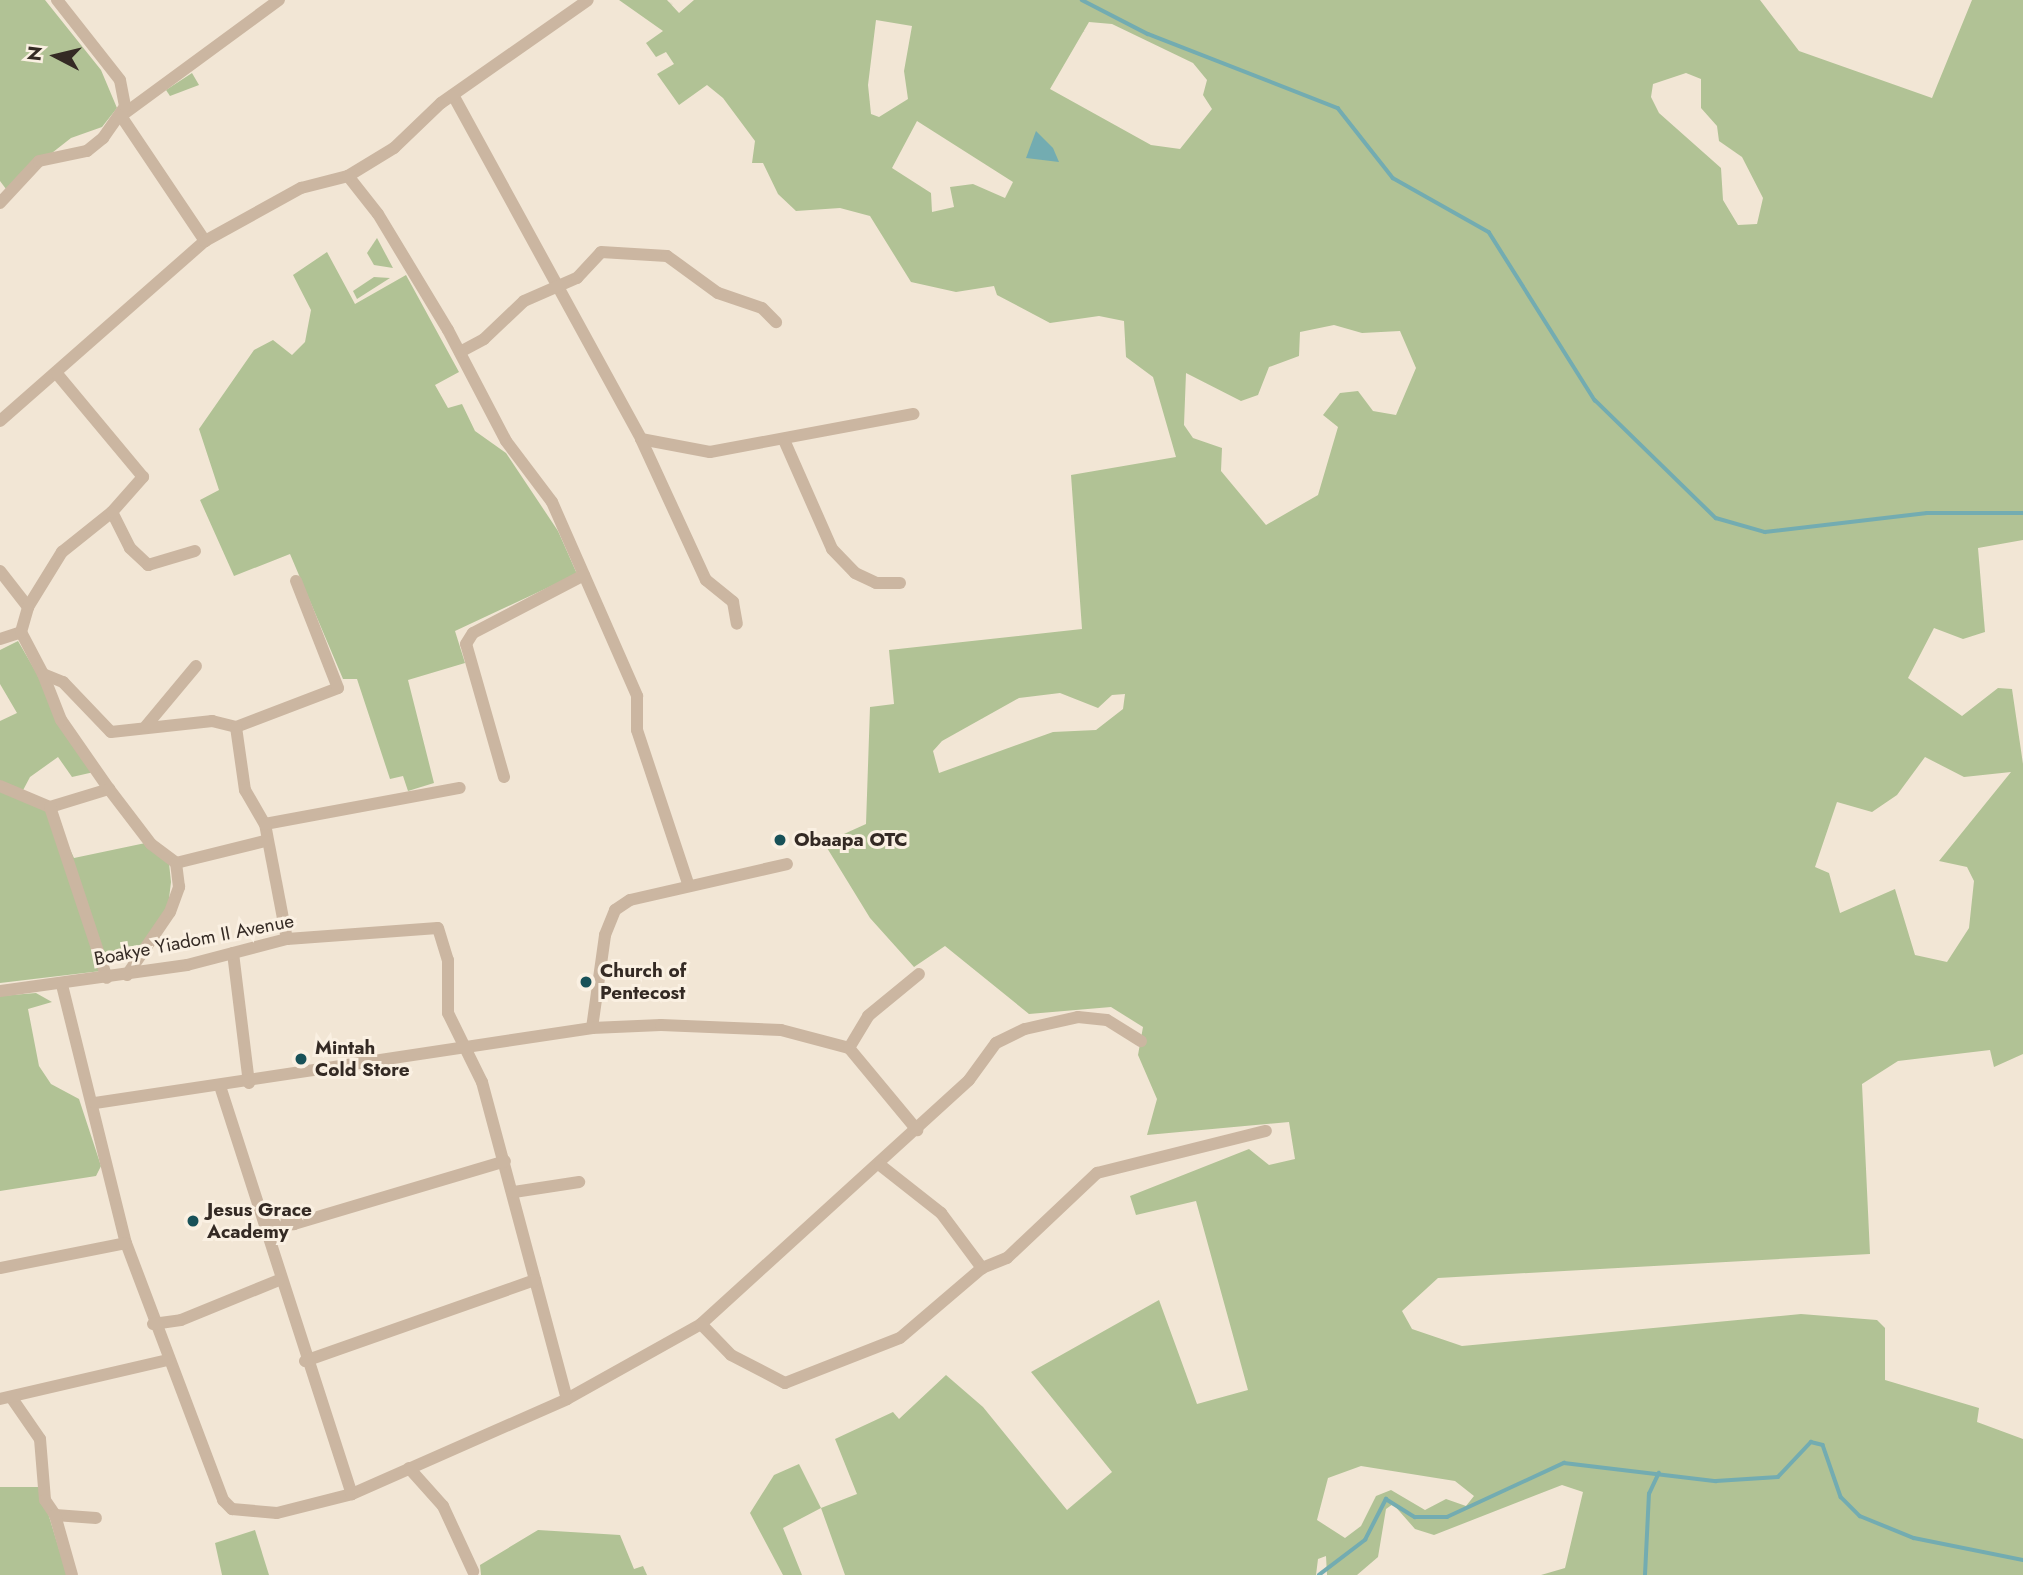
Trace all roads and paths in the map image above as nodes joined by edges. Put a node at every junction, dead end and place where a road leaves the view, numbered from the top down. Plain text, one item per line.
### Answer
1 (57, 0) edge
2 (279, 0) edge
3 (588, 0) edge
4 (453, 95) junction
5 (121, 116) junction
6 (348, 176) junction
7 (2, 198) edge
8 (205, 241) junction
9 (561, 287) junction
10 (776, 322) dead end
11 (460, 352) junction
12 (58, 375) junction
13 (913, 414) dead end
14 (2, 416) edge
15 (641, 439) junction
16 (784, 440) junction
17 (112, 512) junction
18 (195, 551) dead end
19 (0, 570) edge
20 (584, 575) junction
21 (296, 580) dead end
22 (900, 583) dead end
23 (28, 607) junction
24 (737, 624) dead end
25 (21, 632) junction
26 (0, 639) edge
27 (197, 666) dead end
28 (43, 674) junction
29 (146, 726) junction
30 (236, 727) junction
31 (505, 777) dead end
32 (0, 786) edge
33 (460, 788) dead end
34 (108, 789) junction
35 (50, 807) junction
36 (265, 824) junction
37 (265, 841) junction
38 (176, 863) junction
39 (787, 864) dead end
40 (689, 886) junction
41 (287, 939) junction
42 (233, 953) junction
43 (919, 974) dead end
44 (127, 975) junction
45 (107, 978) junction
46 (62, 985) junction
47 (0, 992) edge
48 (592, 1028) junction
49 (1141, 1041) dead end
50 (849, 1048) junction
51 (463, 1051) junction
52 (249, 1083) junction
53 (220, 1086) junction
54 (95, 1103) junction
55 (917, 1130) junction
56 (1266, 1131) dead end
57 (505, 1161) junction
58 (880, 1165) junction
59 (579, 1182) dead end
60 (514, 1192) junction
61 (270, 1225) junction
62 (125, 1243) junction
63 (0, 1268) edge
64 (982, 1268) junction
65 (279, 1280) junction
66 (535, 1280) junction
67 (153, 1324) junction
68 (701, 1324) junction
69 (167, 1360) junction
70 (305, 1362) junction
71 (6, 1398) edge
72 (567, 1399) junction
73 (409, 1468) junction
74 (352, 1493) junction
75 (55, 1516) junction
76 (96, 1518) dead end
77 (473, 1571) dead end
78 (72, 1575) edge

1 - 5 street
2 - 5 street
3 - 4 street
4 - 6 street
4 - 9 street
5 - 7 street
5 - 8 street
6 - 8 street
6 - 11 street
8 - 12 street
9 - 10 street
9 - 11 street
9 - 15 street
11 - 20 street
12 - 14 street
12 - 17 street
13 - 16 street
15 - 16 street
15 - 24 street
16 - 22 street
17 - 18 street
17 - 23 street
19 - 23 street
20 - 31 street
20 - 40 street
21 - 30 street
23 - 25 street
25 - 26 street
25 - 28 street
27 - 29 street
28 - 29 street
28 - 34 street
29 - 30 street
30 - 36 street
32 - 35 street
33 - 36 street
34 - 35 street
34 - 38 street
35 - 45 street
36 - 37 street
37 - 38 street
37 - 41 street
38 - 44 street
39 - 40 street
40 - 48 street
41 - 42 street, Boakye Yiadom II Avenue
41 - 51 street, Boakye Yiadom II Avenue
42 - 44 street, Boakye Yiadom II Avenue
42 - 52 street
43 - 50 street
44 - 45 street, Boakye Yiadom II Avenue
45 - 46 street, Boakye Yiadom II Avenue
46 - 47 street, Boakye Yiadom II Avenue
46 - 54 street
48 - 50 street
48 - 51 street
49 - 55 street
50 - 55 street
51 - 52 street
51 - 57 street
52 - 53 street
53 - 54 street
53 - 61 street
54 - 62 street
55 - 58 street
56 - 64 street
57 - 60 street
57 - 61 street
58 - 64 street
58 - 68 street
59 - 60 street
60 - 66 street
61 - 65 street
62 - 63 street
62 - 67 street
64 - 68 street
65 - 67 street
65 - 70 street
66 - 70 street
66 - 72 street
67 - 69 street
68 - 72 street
69 - 71 street
69 - 74 street
70 - 74 street
71 - 75 street
72 - 73 street
73 - 74 street
73 - 77 street
75 - 76 street
75 - 78 street

